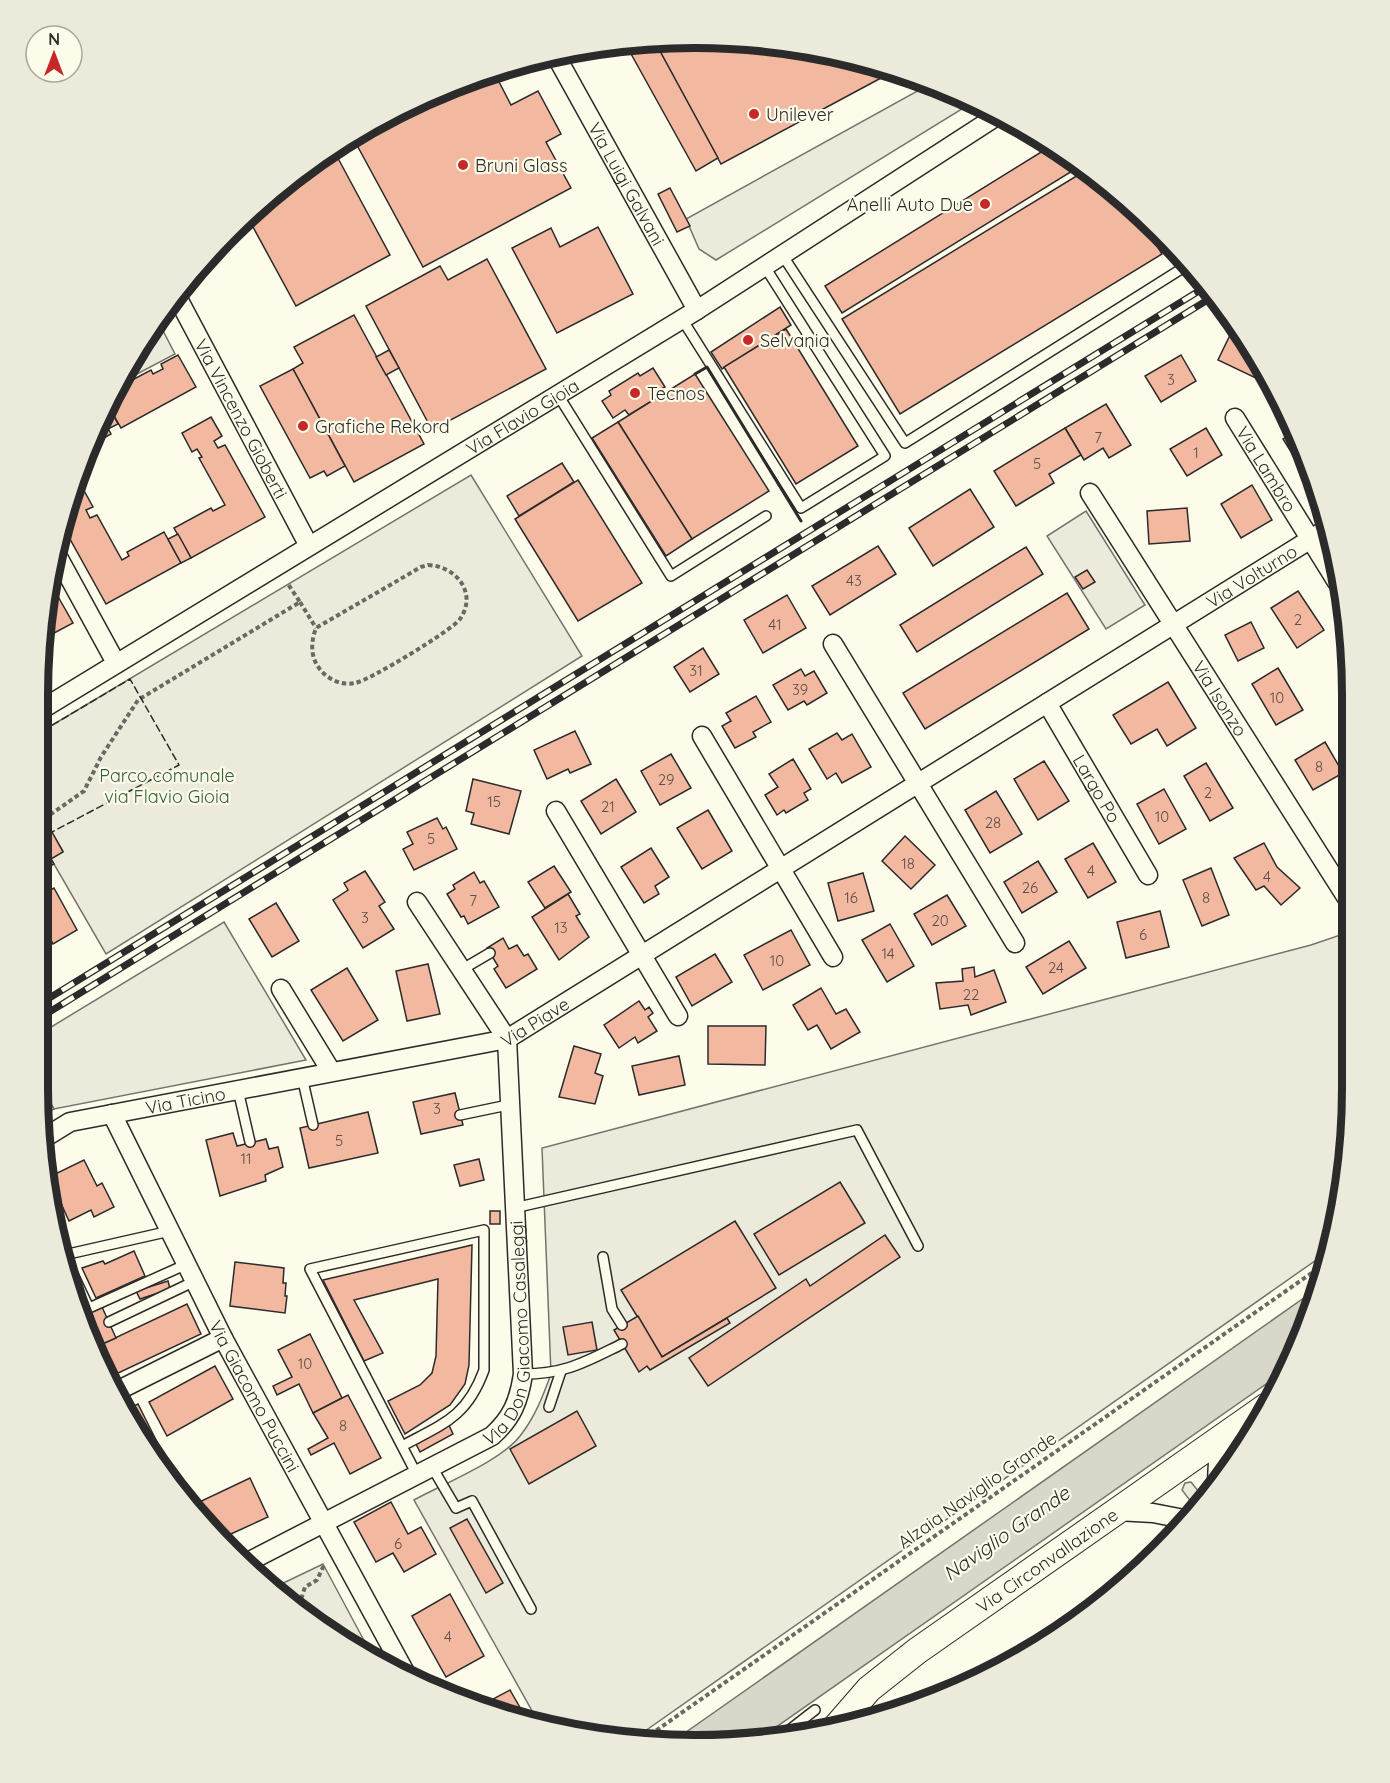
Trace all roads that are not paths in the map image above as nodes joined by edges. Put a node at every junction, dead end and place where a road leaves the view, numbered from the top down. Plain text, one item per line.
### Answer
1 (559, 62) edge
2 (991, 120) edge
3 (783, 256) junction
4 (765, 267) junction
5 (1182, 269) edge
6 (180, 303) edge
7 (689, 315) junction
8 (558, 395) junction
9 (1235, 418) dead end
10 (1090, 493) dead end
11 (766, 516) dead end
12 (1321, 532) edge
13 (1310, 539) junction
14 (309, 546) junction
15 (61, 563) edge
16 (1330, 571) edge
17 (1175, 623) junction
18 (833, 645) dead end
19 (116, 663) junction
20 (1047, 703) junction
21 (48, 705) edge
22 (702, 736) dead end
23 (918, 783) junction
24 (556, 811) dead end
25 (781, 868) junction
26 (1148, 875) dead end
27 (1342, 888) edge
28 (417, 902) dead end
29 (1015, 943) dead end
30 (490, 953) dead end
31 (641, 956) junction
32 (833, 957) dead end
33 (461, 970) junction
34 (281, 989) dead end
35 (678, 1016) dead end
36 (507, 1039) junction
37 (331, 1071) junction
38 (302, 1077) junction
39 (238, 1090) junction
40 (508, 1105) junction
41 (112, 1114) junction
42 (460, 1115) dead end
43 (313, 1125) dead end
44 (50, 1135) edge
45 (250, 1142) dead end
46 (514, 1208) junction
47 (495, 1229) dead end
48 (483, 1230) junction
49 (170, 1231) junction
50 (918, 1246) dead end
51 (70, 1254) edge
52 (603, 1257) dead end
53 (187, 1264) junction
54 (195, 1281) junction
55 (79, 1285) edge
56 (109, 1322) dead end
57 (622, 1325) dead end
58 (223, 1338) junction
59 (622, 1344) dead end
60 (561, 1371) junction
61 (523, 1374) junction
62 (122, 1388) edge
63 (549, 1407) dead end
64 (1252, 1417) edge
65 (1219, 1440) junction
66 (402, 1446) junction
67 (1218, 1468) edge
68 (425, 1471) junction
69 (1117, 1511) junction
70 (1178, 1518) edge
71 (323, 1524) junction
72 (253, 1559) edge
73 (531, 1609) dead end
74 (400, 1663) edge
75 (815, 1710) dead end
76 (844, 1717) edge
77 (793, 1727) edge

1 - 7 street, Via Luigi Galvani
2 - 3 street, Via Flavio Gioia
3 - 4 street, Via Flavio Gioia
3 - 5 lane
4 - 7 street, Via Flavio Gioia
4 - 7 lane
6 - 14 street, Via Vincenzo Gioberti
7 - 8 street, Via Flavio Gioia
8 - 11 lane
8 - 14 street, Via Flavio Gioia
9 - 13 street, Via Lambro
10 - 17 street, Via Isonzo
12 - 13 street, Via Volturno
13 - 16 street, Via Lambro
13 - 17 street, Via Volturno
14 - 19 street, Via Flavio Gioia
15 - 19 street
17 - 20 street
17 - 27 street, Via Isonzo
18 - 23 street
19 - 21 street, Via Flavio Gioia
20 - 23 street
20 - 26 street, Largo Po
22 - 25 street
23 - 25 street, Via Piave
23 - 29 street
24 - 31 street
25 - 31 street, Via Piave
25 - 32 street
28 - 33 street, Via Piave
30 - 33 lane
31 - 35 street
31 - 36 street, Via Piave
33 - 36 street, Via Piave
34 - 37 street
36 - 37 street, Via Ticino
36 - 40 street, Via Don Giacomo Casaleggi
37 - 38 street, Via Ticino
38 - 39 street, Via Ticino
38 - 43 lane
39 - 41 street, Via Ticino
39 - 45 lane
40 - 42 lane
40 - 46 street, Via Don Giacomo Casaleggi
41 - 44 street, Via Ticino
41 - 49 street, Via Giacomo Puccini
46 - 50 lane
46 - 61 street, Via Don Giacomo Casaleggi
47 - 48 lane
48 - 66 lane
48 - 66 lane
49 - 51 lane
49 - 53 street, Via Giacomo Puccini
52 - 57 lane
53 - 54 street, Via Giacomo Puccini
53 - 55 lane
54 - 56 lane
54 - 58 street, Via Giacomo Puccini
58 - 62 street
58 - 71 street, Via Giacomo Puccini
59 - 60 lane
60 - 61 lane
60 - 63 lane
61 - 68 street, Via Don Giacomo Casaleggi
64 - 65 main road, Via Circonvallazione
65 - 67 street
65 - 69 main road, Via Circonvallazione
66 - 68 lane
68 - 71 street, Via Don Giacomo Casaleggi
68 - 73 lane
69 - 70 street
69 - 76 main road, Via Circonvallazione
71 - 72 street, Via Don Giacomo Casaleggi
71 - 74 street, Via Giacomo Puccini
75 - 77 lane

